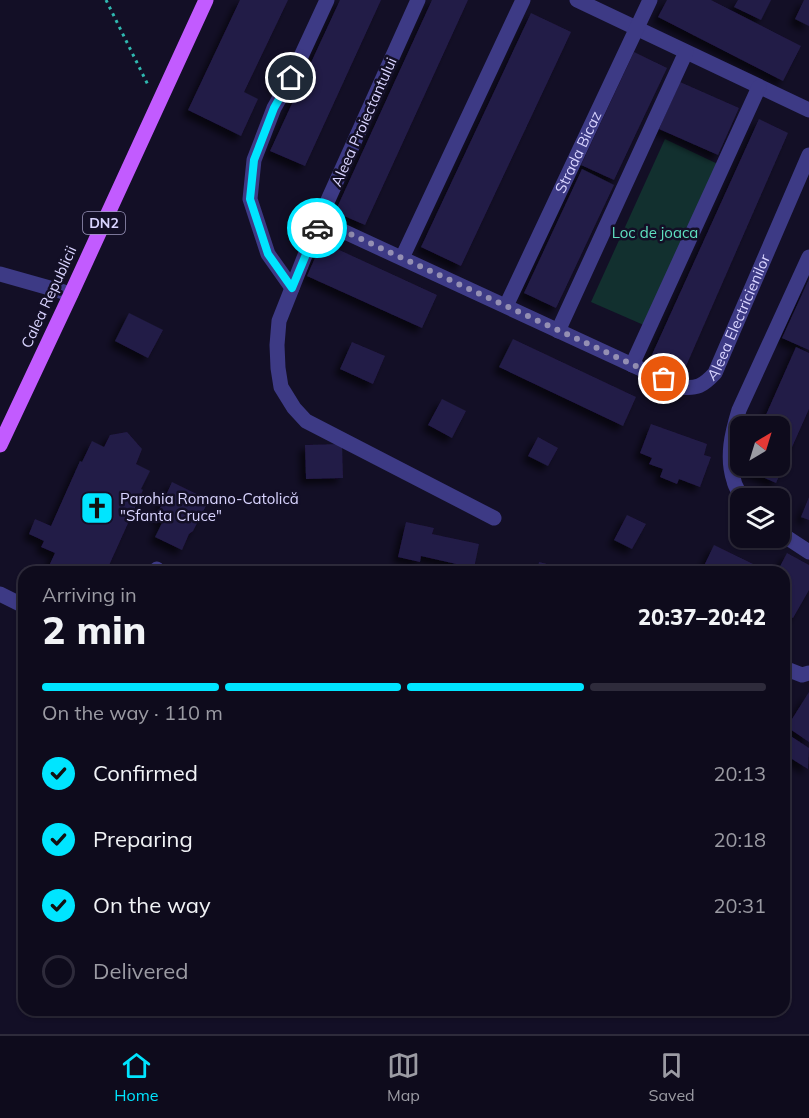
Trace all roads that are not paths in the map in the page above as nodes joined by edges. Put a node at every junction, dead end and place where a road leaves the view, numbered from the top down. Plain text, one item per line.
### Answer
1 (206, 0) edge
2 (327, 0) edge
3 (418, 0) edge
4 (523, 0) edge
5 (577, 0) edge
6 (650, 0) edge
7 (636, 28) junction
8 (686, 52) junction
9 (759, 87) junction
10 (809, 110) edge
11 (809, 155) edge
12 (803, 185) edge
13 (320, 220) junction
14 (809, 257) edge
15 (402, 258) junction
16 (0, 274) edge
17 (292, 288) junction
18 (71, 294) junction
19 (506, 306) junction
20 (558, 331) junction
21 (632, 365) junction
22 (0, 445) edge
23 (737, 488) edge
24 (494, 518) dead end
25 (790, 540) edge
26 (809, 552) edge
27 (0, 594) edge
28 (18, 603) edge
29 (790, 670) edge
30 (809, 673) edge

1 - 18 main road, Calea Republicii / DN2
2 - 17 street
3 - 13 street, Aleea Proiectantului
4 - 15 street
5 - 7 street
6 - 7 street, Strada Bicaz
7 - 8 street
7 - 19 street, Strada Bicaz
8 - 9 street
8 - 20 street
9 - 10 street
9 - 21 street
11 - 12 street, Aleea Electricienilor
12 - 21 street, Aleea Electricienilor
13 - 15 street
13 - 17 street, Aleea Proiectantului
14 - 23 street
15 - 19 street
16 - 18 street
17 - 24 street, Aleea Proiectantului
18 - 22 main road, Calea Republicii / DN2
19 - 20 street, Aleea Electricienilor
20 - 21 street, Aleea Electricienilor
25 - 26 street
27 - 28 street
29 - 30 street

